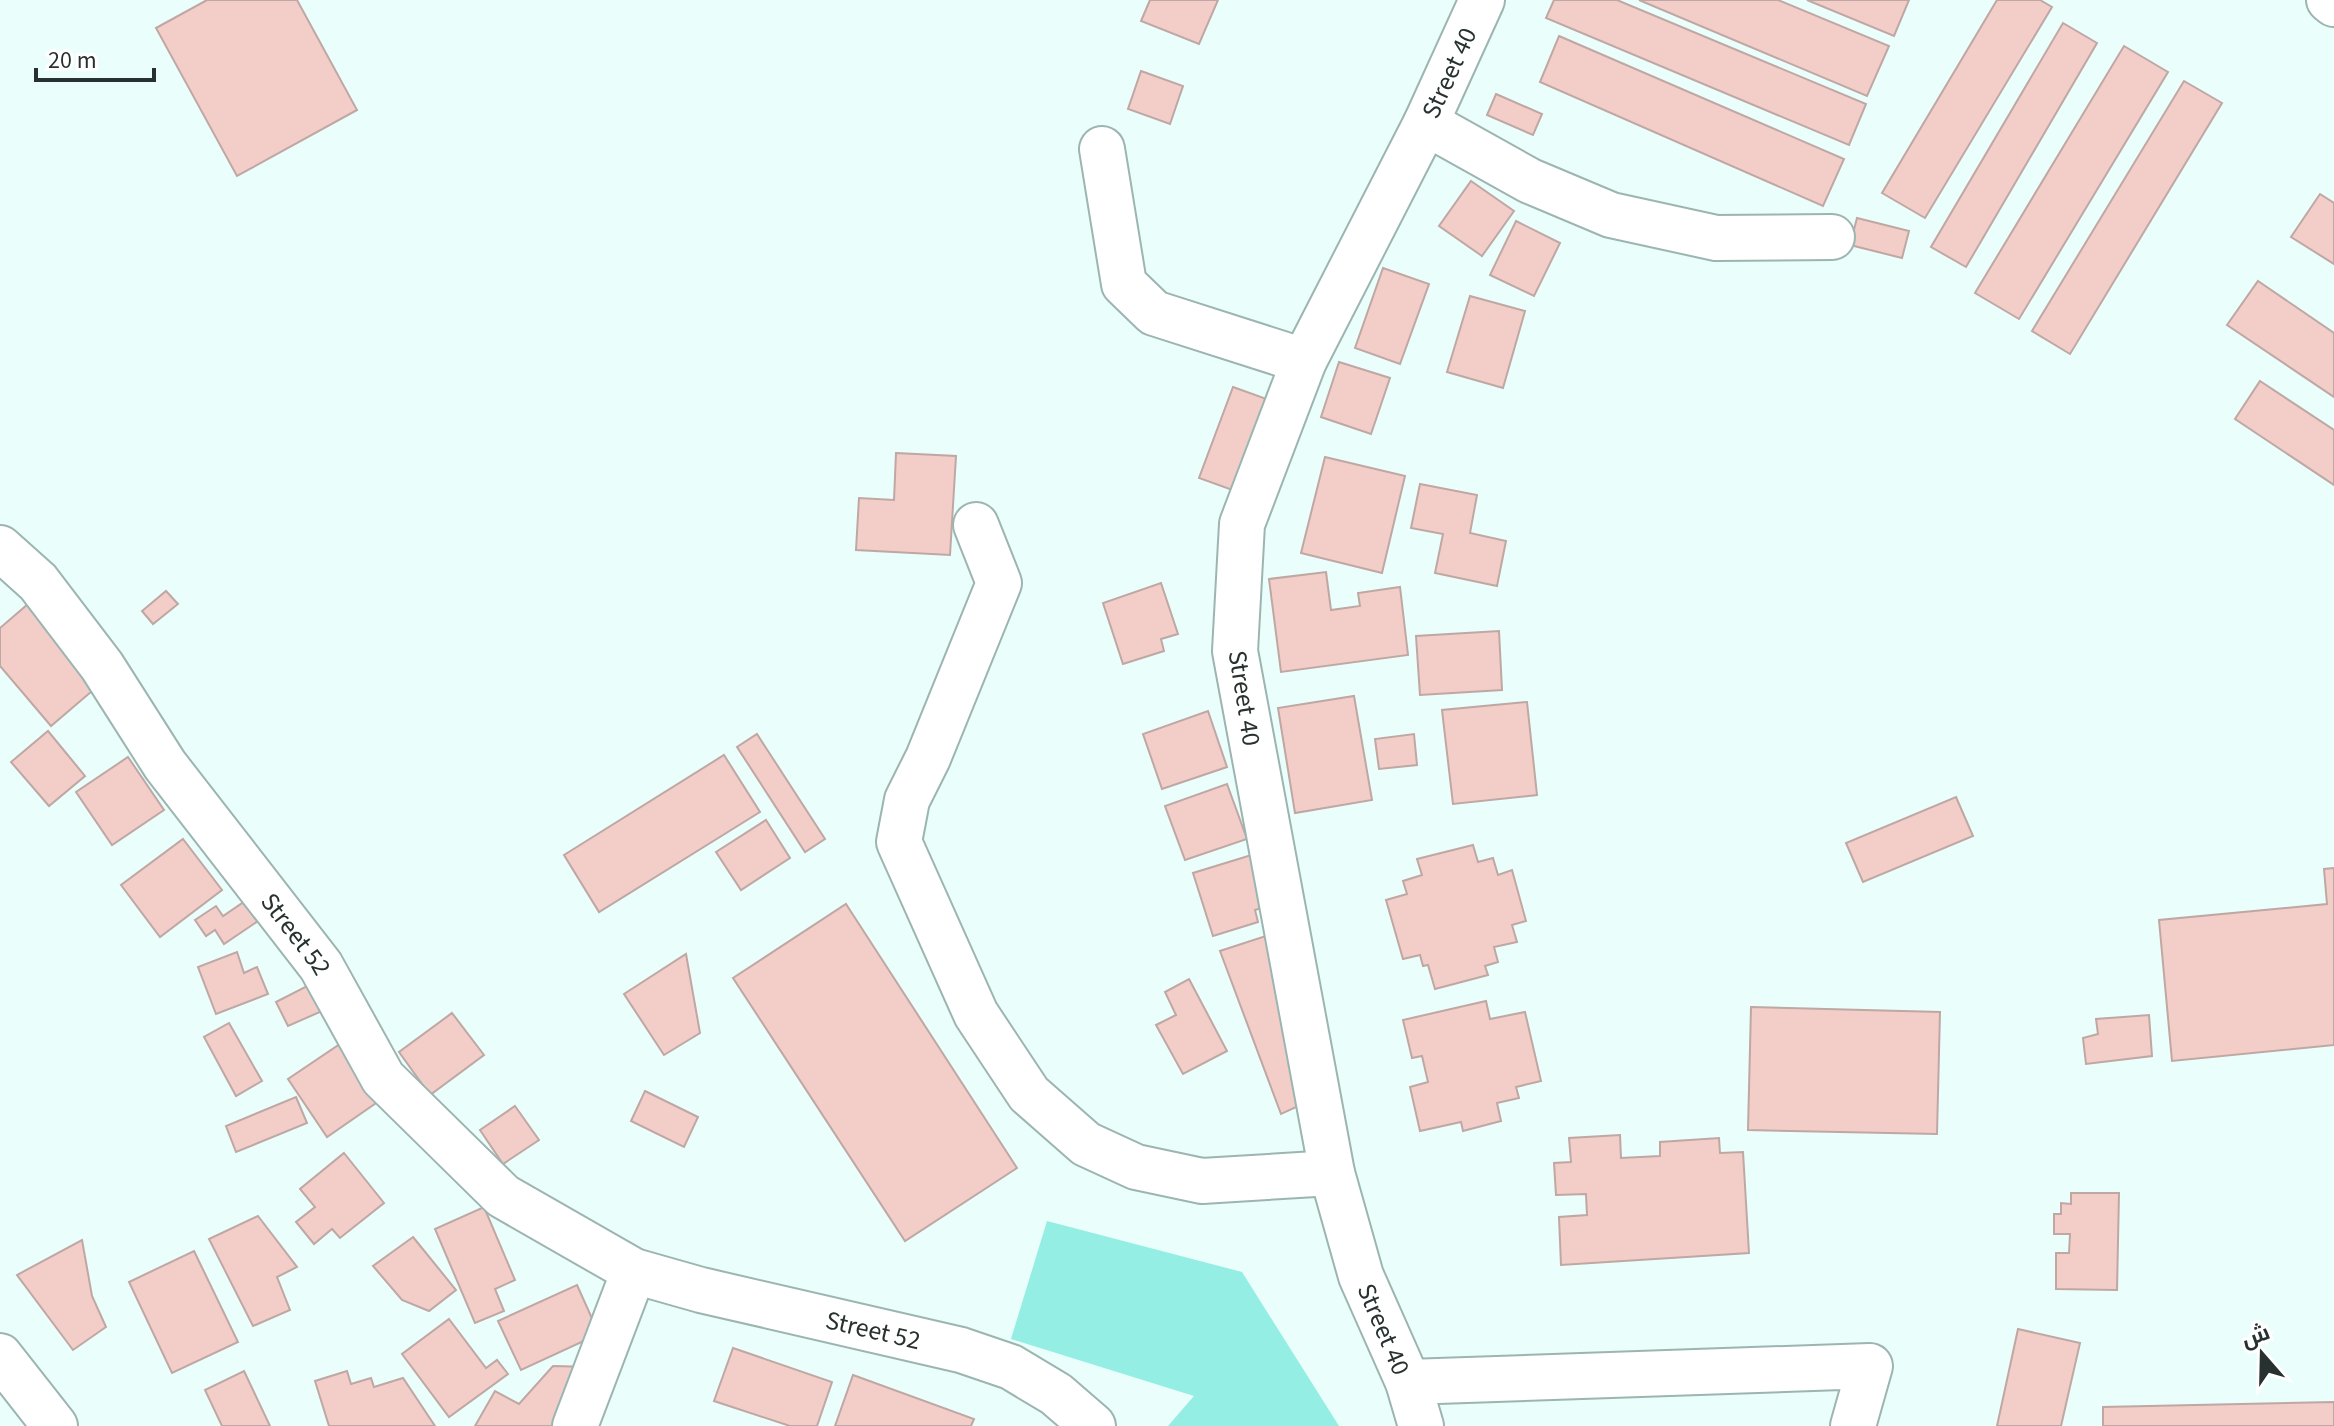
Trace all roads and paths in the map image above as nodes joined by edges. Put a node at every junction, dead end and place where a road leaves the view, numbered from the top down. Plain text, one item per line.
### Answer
1 (1482, 0) edge
2 (2329, 0) edge
3 (2334, 4) edge
4 (1426, 123) junction
5 (1102, 149) dead end
6 (1832, 237) dead end
7 (1304, 361) junction
8 (976, 525) dead end
9 (0, 548) edge
10 (1332, 1173) junction
11 (634, 1271) junction
12 (0, 1356) edge
13 (1408, 1382) junction
14 (55, 1426) edge
15 (575, 1426) edge
16 (1093, 1426) edge
17 (1421, 1426) edge
18 (1853, 1426) edge

1 - 4 street, Street 40
2 - 3 street
4 - 6 street
4 - 7 street, Street 40
5 - 7 street
7 - 10 street, Street 40
8 - 10 street
9 - 11 street, Street 52
10 - 13 street, Street 40
11 - 15 street
11 - 16 street, Street 52
12 - 14 street
13 - 17 street, Street 40
13 - 18 street

